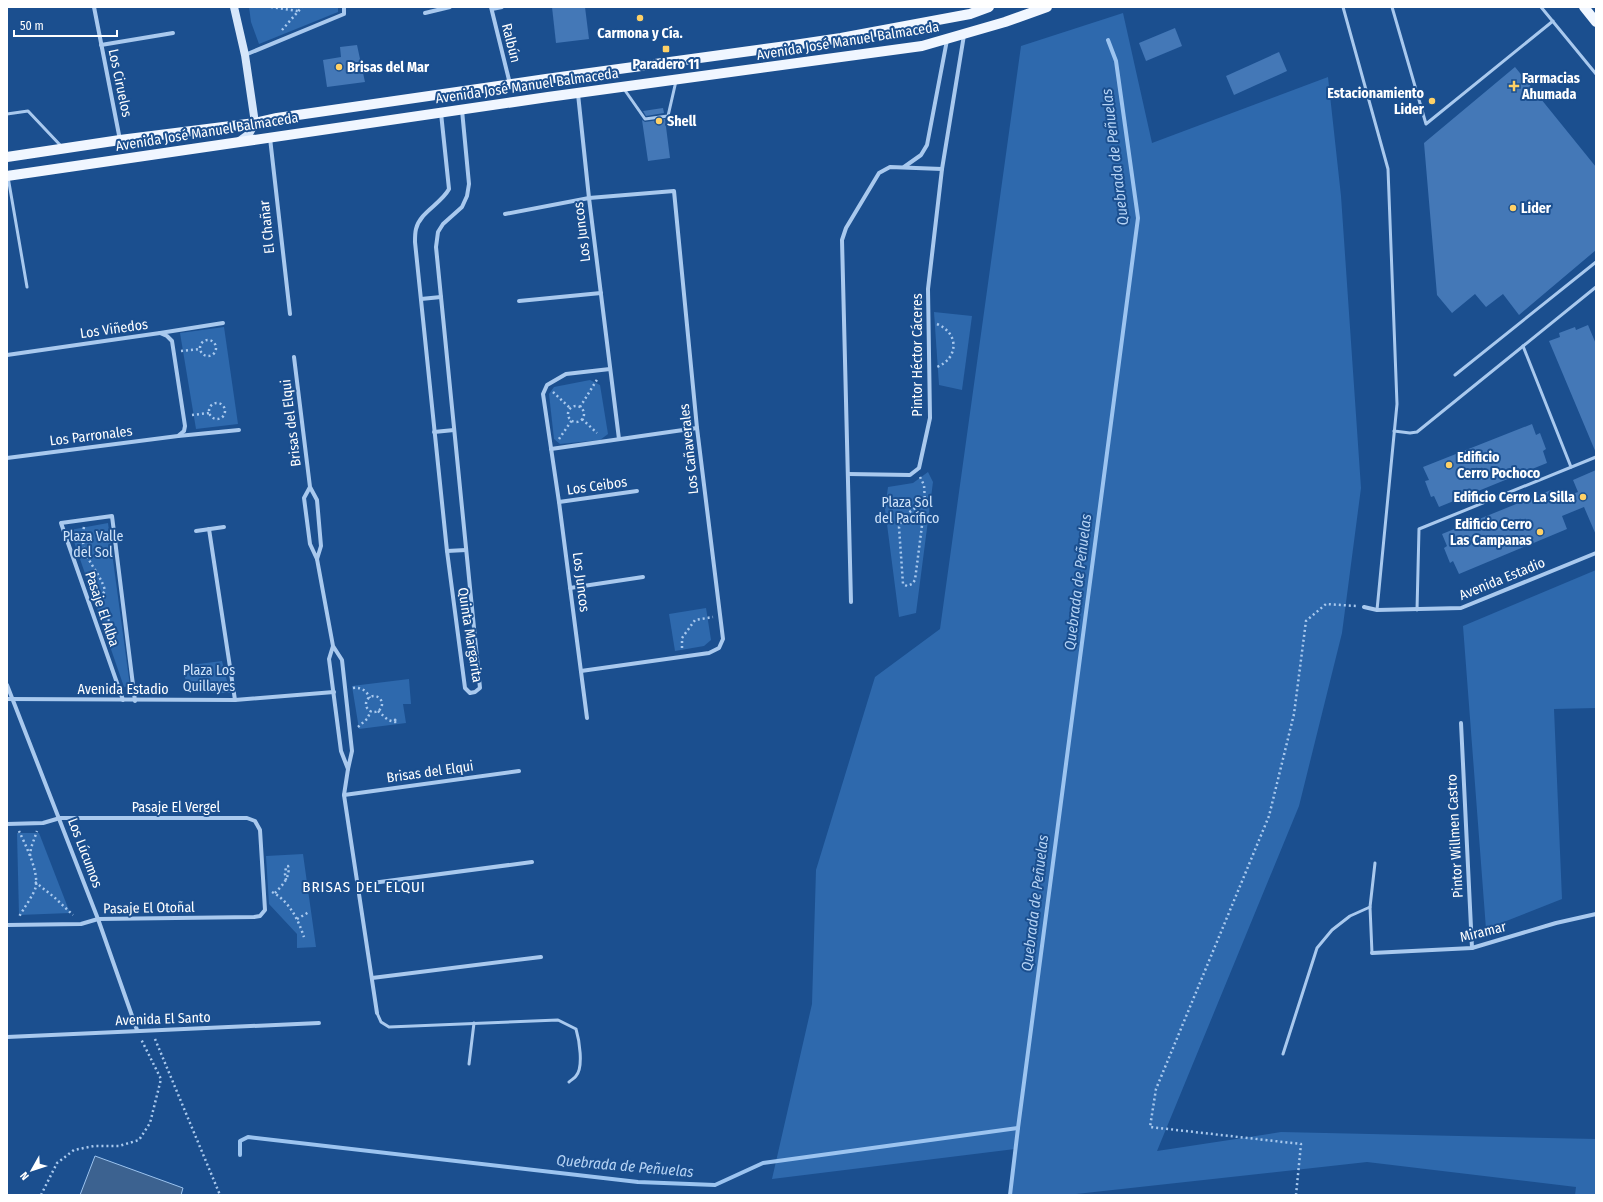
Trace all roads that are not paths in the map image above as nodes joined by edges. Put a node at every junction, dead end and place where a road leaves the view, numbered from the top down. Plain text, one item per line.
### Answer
1 (94, 7) edge
2 (234, 7) edge
3 (344, 7) edge
4 (450, 7) edge
5 (502, 7) edge
6 (989, 7) edge
7 (1048, 7) edge
8 (1343, 7) edge
9 (1392, 7) edge
10 (1541, 7) edge
11 (1584, 7) edge
12 (491, 8) edge
13 (426, 13) dead end
14 (1553, 21) junction
15 (1596, 22) edge
16 (173, 33) dead end
17 (964, 34) junction
18 (947, 39) junction
19 (101, 45) junction
20 (245, 55) junction
21 (1596, 74) edge
22 (676, 79) junction
23 (510, 85) junction
24 (622, 86) junction
25 (578, 93) junction
26 (462, 110) junction
27 (441, 113) junction
28 (7, 114) edge
29 (255, 123) junction
30 (270, 137) junction
31 (120, 140) junction
32 (234, 143) junction
33 (65, 150) junction
34 (7, 157) edge
35 (904, 167) junction
36 (942, 169) junction
37 (8, 176) edge
38 (589, 198) junction
39 (505, 214) dead end
40 (1596, 262) edge
41 (27, 287) dead end
42 (1596, 287) edge
43 (601, 293) junction
44 (441, 297) junction
45 (421, 298) junction
46 (519, 301) dead end
47 (290, 314) dead end
48 (223, 323) dead end
49 (160, 333) junction
50 (1523, 346) junction
51 (7, 355) edge
52 (294, 356) dead end
53 (610, 369) junction
54 (1455, 375) dead end
55 (697, 428) junction
56 (239, 430) dead end
57 (454, 430) junction
58 (1394, 431) junction
59 (434, 432) junction
60 (178, 436) junction
61 (619, 439) junction
62 (552, 449) junction
63 (1596, 457) edge
64 (7, 458) edge
65 (1571, 467) junction
66 (848, 474) junction
67 (310, 487) junction
68 (637, 491) dead end
69 (560, 502) junction
70 (224, 527) dead end
71 (209, 530) junction
72 (196, 531) dead end
73 (466, 550) junction
74 (447, 551) junction
75 (1596, 553) edge
76 (317, 559) junction
77 (643, 577) dead end
78 (570, 588) junction
79 (851, 602) dead end
80 (1364, 607) road end
81 (1378, 610) junction
82 (1417, 610) junction
83 (333, 646) junction
84 (581, 670) junction
85 (7, 685) edge
86 (334, 692) junction
87 (12, 699) junction
88 (7, 700) edge
89 (123, 700) junction
90 (235, 700) junction
91 (135, 701) junction
92 (587, 718) dead end
93 (1461, 723) dead end
94 (348, 768) junction
95 (519, 771) dead end
96 (344, 795) junction
97 (60, 818) junction
98 (7, 824) edge
99 (532, 862) dead end
100 (1375, 863) dead end
101 (357, 885) junction
102 (1370, 907) junction
103 (265, 910) joint
104 (1596, 914) edge
105 (98, 919) junction
106 (7, 925) edge
107 (1472, 948) junction
108 (1372, 952) joint
109 (541, 957) dead end
110 (372, 978) junction
111 (377, 1013) joint
112 (319, 1023) dead end
113 (474, 1023) junction
114 (137, 1030) junction
115 (7, 1037) edge
116 (1283, 1054) dead end
117 (469, 1064) dead end
118 (569, 1082) dead end

1 - 19 street, Los Ciruelos
2 - 20 street
3 - 20 street
4 - 13 street
5 - 12 street
6 - 23 main road, Avenida José Manuel Balmaceda
7 - 17 main road, Avenida José Manuel Balmaceda
8 - 58 lane
9 - 14 lane
10 - 14 lane
11 - 15 main road
12 - 23 street, Ralbún
14 - 21 lane
16 - 19 street
17 - 18 main road, Avenida José Manuel Balmaceda
17 - 36 street, Pintor Héctor Cáceres
18 - 22 main road, Avenida José Manuel Balmaceda
18 - 35 street
19 - 31 street, Los Ciruelos
20 - 29 street
22 - 24 main road, Avenida José Manuel Balmaceda
22 - 24 lane
23 - 29 main road, Avenida José Manuel Balmaceda
24 - 25 main road, Avenida José Manuel Balmaceda
25 - 26 main road, Avenida José Manuel Balmaceda
25 - 38 street, Los Juncos
26 - 27 main road, Avenida José Manuel Balmaceda
26 - 44 street, Quinta Margarita
27 - 30 main road, Avenida José Manuel Balmaceda
27 - 45 street, Quinta Margarita
28 - 33 lane
29 - 31 main road, Avenida José Manuel Balmaceda
29 - 32 street
30 - 32 main road, Avenida José Manuel Balmaceda
30 - 47 street, El Chañar
31 - 33 main road, Avenida José Manuel Balmaceda
32 - 37 main road, Avenida José Manuel Balmaceda
33 - 34 main road, Avenida José Manuel Balmaceda
35 - 36 street
35 - 66 street
36 - 66 street, Pintor Héctor Cáceres
37 - 41 lane
38 - 39 street
38 - 43 street, Los Juncos
38 - 55 street, Los Cañaverales
40 - 54 lane
42 - 50 lane
43 - 46 street
43 - 53 street, Los Juncos
44 - 45 street
44 - 57 street, Quinta Margarita
45 - 59 street, Quinta Margarita
48 - 49 street, Los Viñedos
49 - 51 street, Los Viñedos
49 - 60 street
50 - 58 lane
50 - 65 lane
52 - 67 street, Brisas del Elqui
53 - 61 street, Los Juncos
53 - 62 street, Los Juncos
55 - 61 street
55 - 84 street, Los Cañaverales
56 - 60 street, Los Parronales
57 - 59 street
57 - 73 street, Quinta Margarita
58 - 81 lane
59 - 74 street, Quinta Margarita
60 - 64 street, Los Parronales
61 - 62 street
62 - 69 street, Los Juncos
63 - 65 lane
65 - 82 lane
66 - 79 street
67 - 76 street, Brisas del Elqui
67 - 76 street, Brisas del Elqui
68 - 69 street, Los Ceibos
69 - 78 street, Los Juncos
70 - 71 street
71 - 72 street
71 - 90 street
73 - 74 street
73 - 74 street, Quinta Margarita
75 - 82 street, Avenida Estadio
76 - 83 street, Brisas del Elqui
77 - 78 street
78 - 84 street, Los Juncos
80 - 81 street, Avenida Estadio
81 - 82 street, Avenida Estadio
83 - 86 street, Brisas del Elqui
83 - 94 street, Brisas del Elqui
84 - 92 street, Los Juncos
85 - 87 street, Los Lúcumos
86 - 90 street, Avenida Estadio
86 - 94 street, Brisas del Elqui
87 - 88 street, Avenida Estadio
87 - 89 street, Avenida Estadio
87 - 97 street, Los Lúcumos
89 - 91 street, Avenida Estadio
89 - 91 street, Pasaje El Alba
90 - 91 street, Avenida Estadio
93 - 107 street, Pintor Willmen Castro
94 - 96 street, Brisas del Elqui
95 - 96 street, Brisas del Elqui
96 - 101 street, Brisas del Elqui
97 - 98 street, Pasaje El Vergel
97 - 103 street, Pasaje El Vergel
97 - 105 street, Los Lúcumos
99 - 101 street
100 - 102 lane
101 - 110 street, Brisas del Elqui
102 - 108 lane
102 - 116 lane
103 - 105 street, Pasaje El Otoñal
104 - 107 street, Miramar
105 - 106 street, Pasaje El Otoñal
105 - 114 street, Los Lúcumos
107 - 108 street, Miramar
109 - 110 street
110 - 111 street, Brisas del Elqui
111 - 113 lane
112 - 114 street, Avenida El Santo
113 - 117 lane
113 - 118 lane
114 - 115 street, Avenida El Santo

